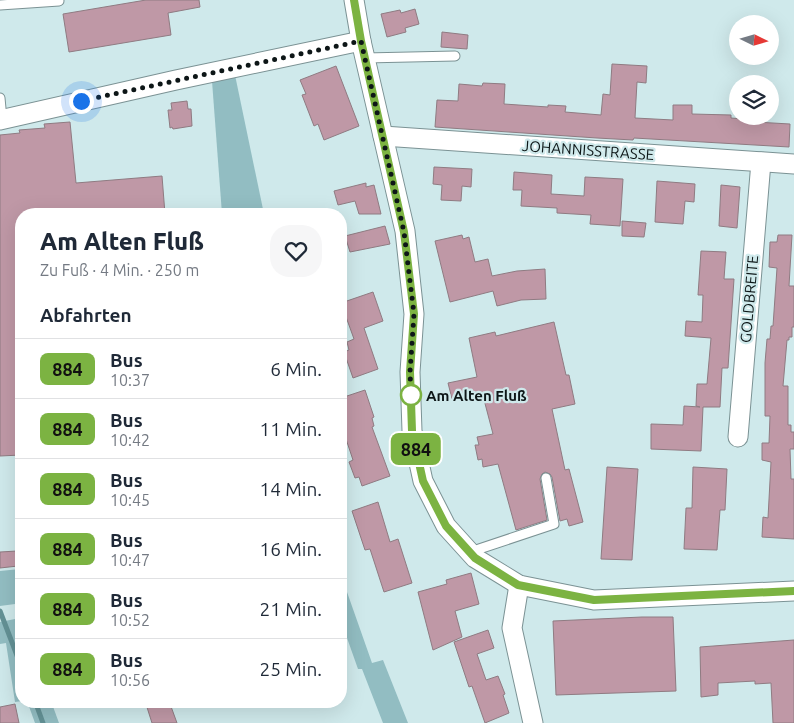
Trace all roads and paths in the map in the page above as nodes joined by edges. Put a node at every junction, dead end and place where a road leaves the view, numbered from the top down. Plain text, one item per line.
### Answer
1 (59, 0) edge
2 (354, 0) edge
3 (0, 6) edge
4 (363, 50) junction
5 (455, 56) dead end
6 (0, 98) edge
7 (1, 119) edge
8 (383, 136) junction
9 (761, 162) junction
10 (794, 164) edge
11 (738, 437) dead end
12 (546, 478) dead end
13 (468, 552) junction
14 (518, 585) junction
15 (794, 591) edge
16 (533, 723) edge

1 - 3 lane
2 - 4 street
4 - 5 lane
4 - 7 street
4 - 8 street
6 - 7 lane
8 - 9 street, JOHANNISSTRASSE
8 - 13 street
9 - 10 street, JOHANNISSTRASSE
9 - 11 street, GOLDBREITE
12 - 13 lane
13 - 14 street
14 - 15 street
14 - 16 street

